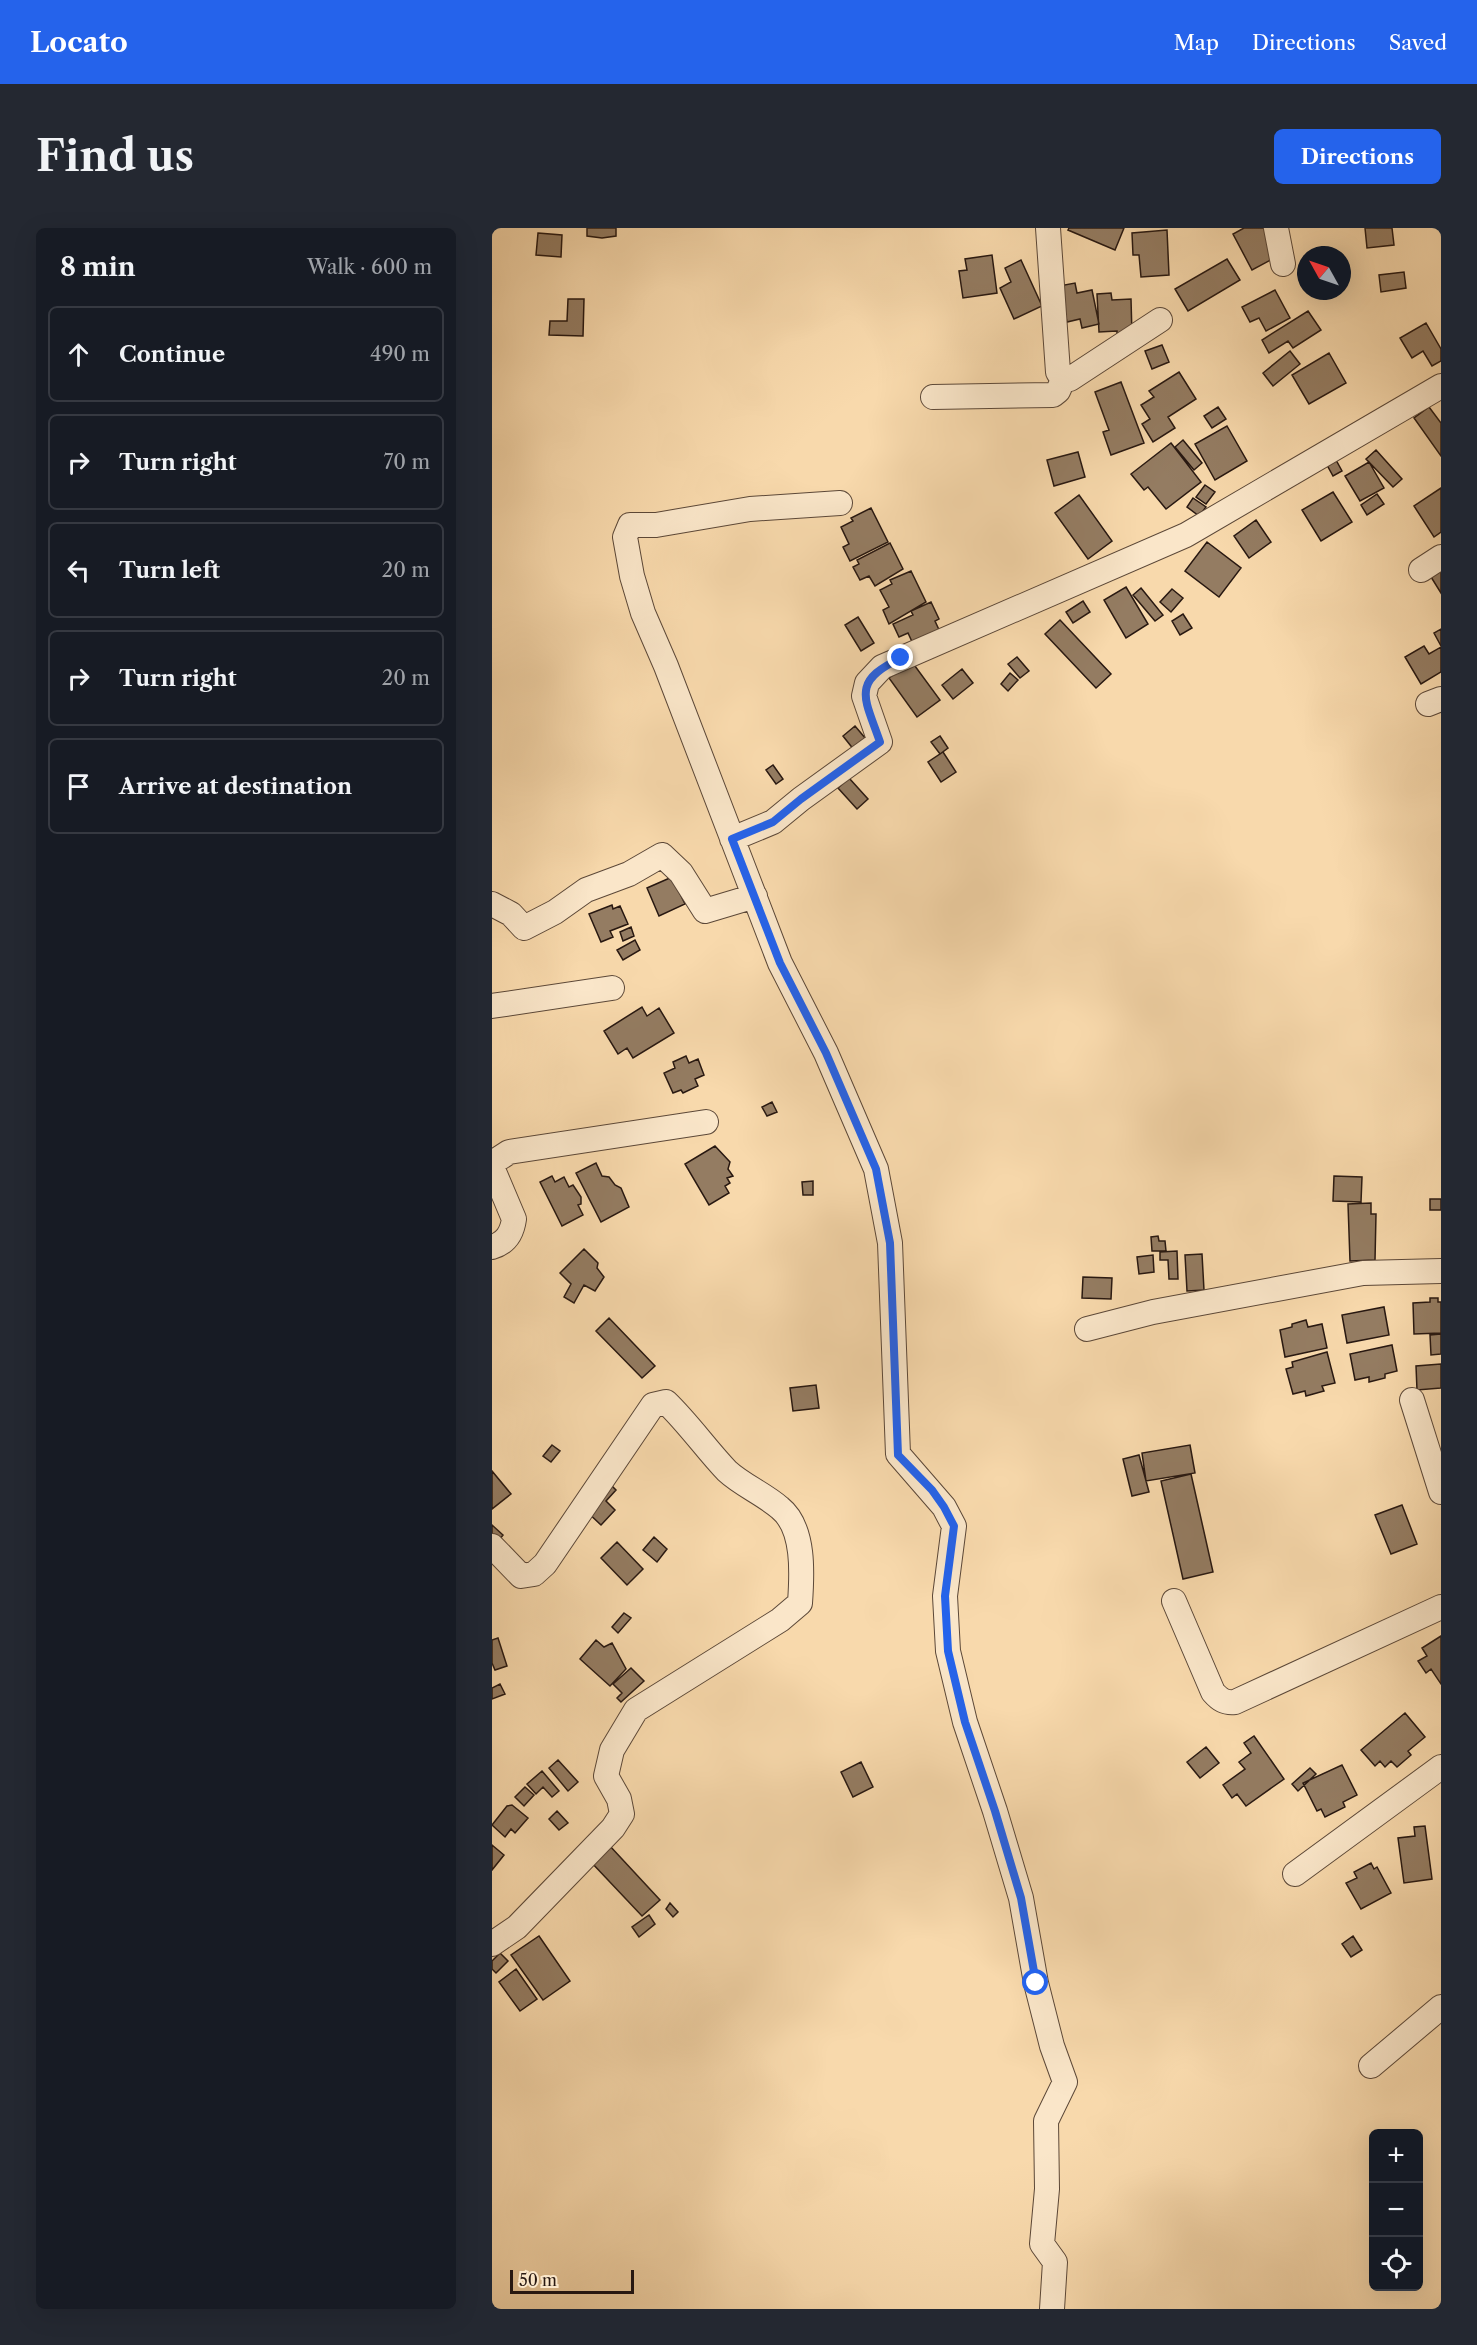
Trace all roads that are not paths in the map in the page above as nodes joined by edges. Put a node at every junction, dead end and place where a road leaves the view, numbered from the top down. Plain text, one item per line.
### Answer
1 (1276, 228) edge
2 (1042, 229) edge
3 (1283, 264) dead end
4 (1160, 320) dead end
5 (1063, 380) junction
6 (1441, 386) edge
7 (933, 397) dead end
8 (840, 503) dead end
9 (1441, 557) edge
10 (1421, 570) dead end
11 (732, 839) junction
12 (755, 896) junction
13 (492, 904) edge
14 (612, 988) dead end
15 (492, 1006) edge
16 (706, 1122) dead end
17 (492, 1165) edge
18 (492, 1247) edge
19 (1441, 1270) edge
20 (1087, 1329) dead end
21 (1412, 1400) dead end
22 (1441, 1492) edge
23 (492, 1546) edge
24 (1174, 1601) dead end
25 (1441, 1607) edge
26 (1441, 1767) edge
27 (1295, 1874) dead end
28 (492, 1944) edge
29 (1441, 2007) edge
30 (1371, 2066) dead end
31 (1052, 2309) edge

1 - 3 street
2 - 5 street
4 - 5 street
5 - 7 street
6 - 11 street
8 - 11 street
9 - 10 street
11 - 12 street
12 - 13 street
12 - 31 street
14 - 15 street
16 - 17 street
17 - 18 street
19 - 20 street
21 - 22 street
23 - 28 street
24 - 25 street
26 - 27 street
29 - 30 street

